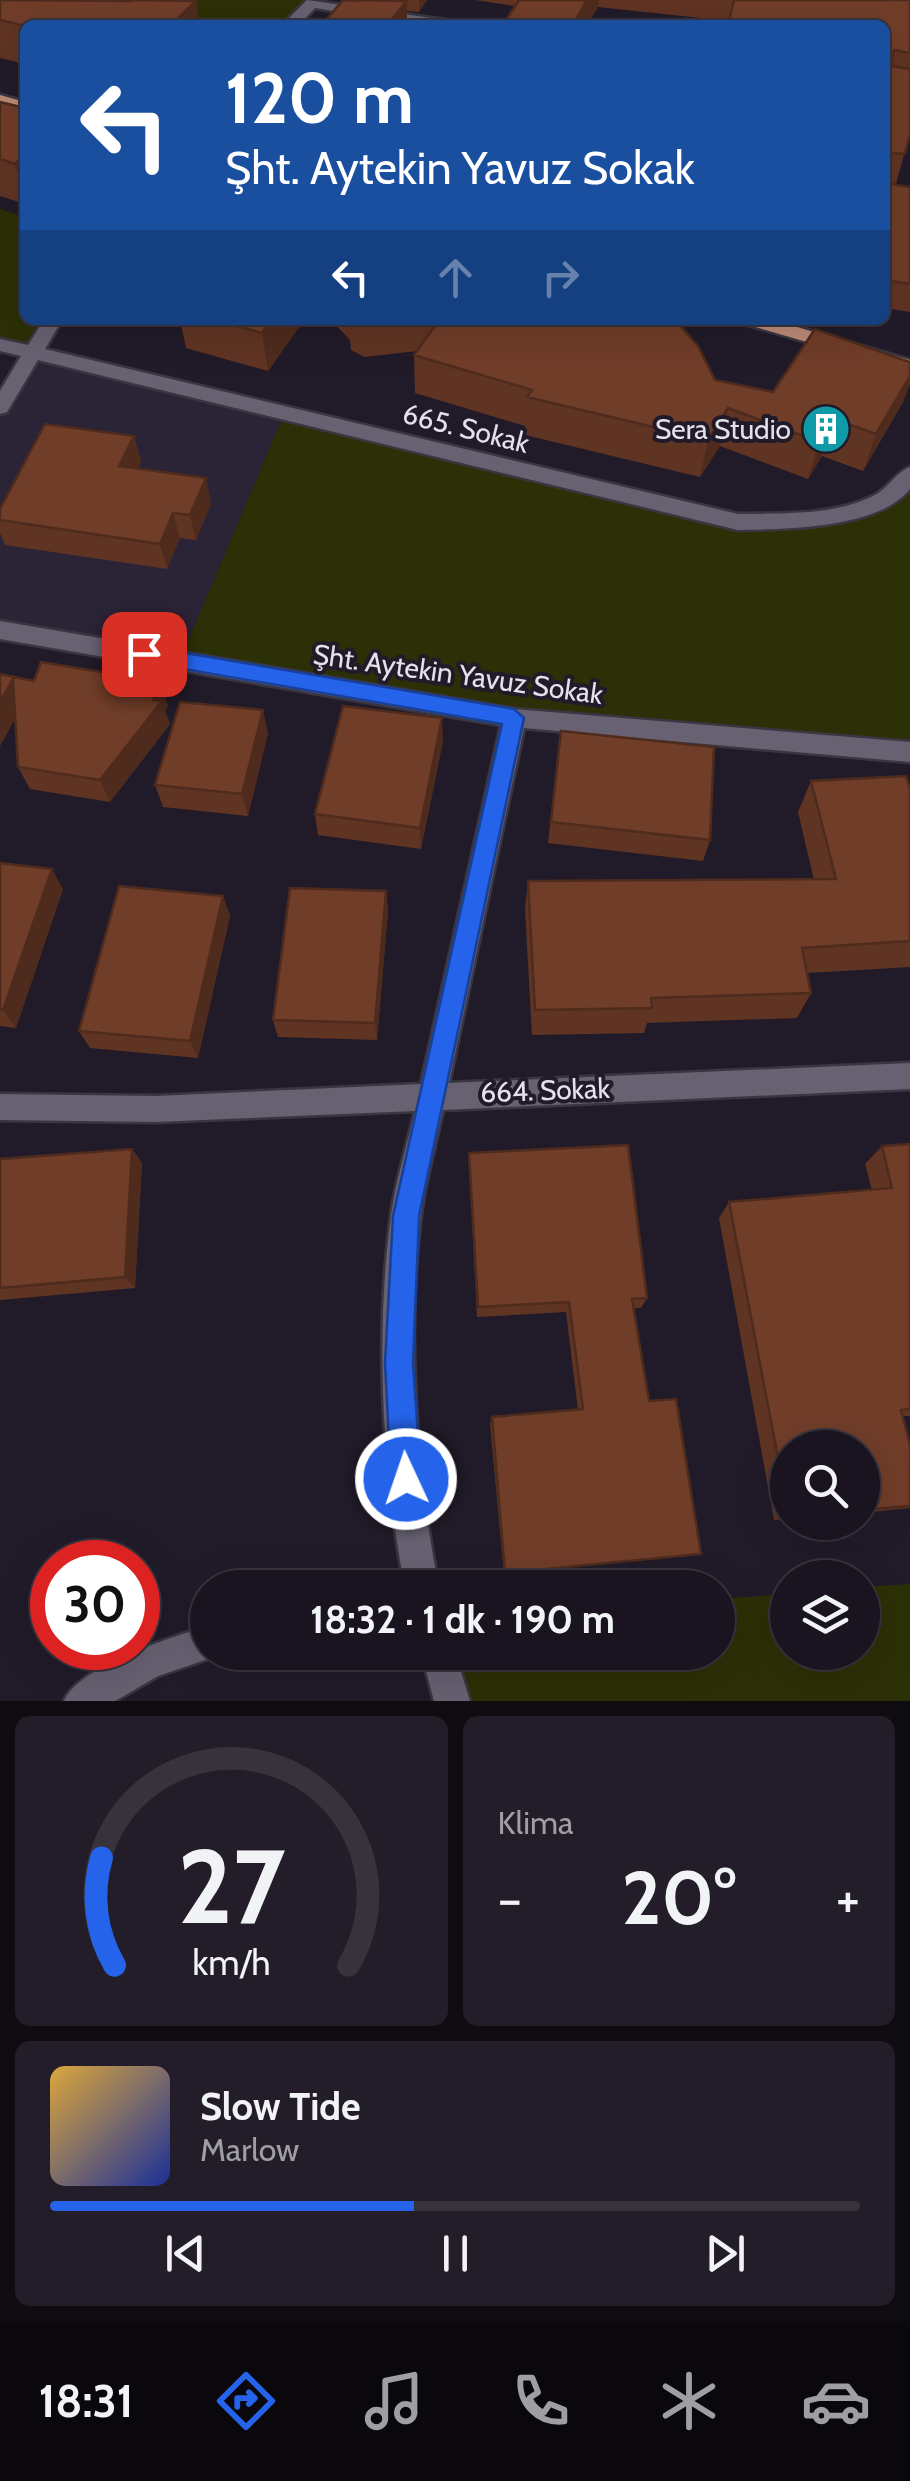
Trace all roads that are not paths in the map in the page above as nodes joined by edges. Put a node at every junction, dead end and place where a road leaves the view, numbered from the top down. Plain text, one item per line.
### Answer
1 (314, 1) edge
2 (295, 20) edge
3 (418, 20) edge
4 (50, 325) edge
5 (769, 325) edge
6 (0, 345) edge
7 (35, 352) junction
8 (910, 366) edge
9 (0, 407) edge
10 (910, 474) edge
11 (0, 630) edge
12 (514, 718) junction
13 (910, 752) edge
14 (910, 1076) edge
15 (430, 1094) junction
16 (0, 1107) edge
17 (418, 1570) edge
18 (190, 1649) edge
19 (443, 1670) edge
20 (82, 1701) edge
21 (452, 1701) edge

1 - 2 street
1 - 3 street
4 - 7 street
5 - 8 main road
6 - 7 street, 665. Sokak
7 - 9 street
7 - 10 street, 665. Sokak
11 - 12 street, Şht. Aytekin Yavuz Sokak
12 - 13 street, Şht. Aytekin Yavuz Sokak
12 - 15 street
14 - 15 street, 664. Sokak
15 - 16 street, 664. Sokak
15 - 17 street
18 - 20 street
19 - 21 street

